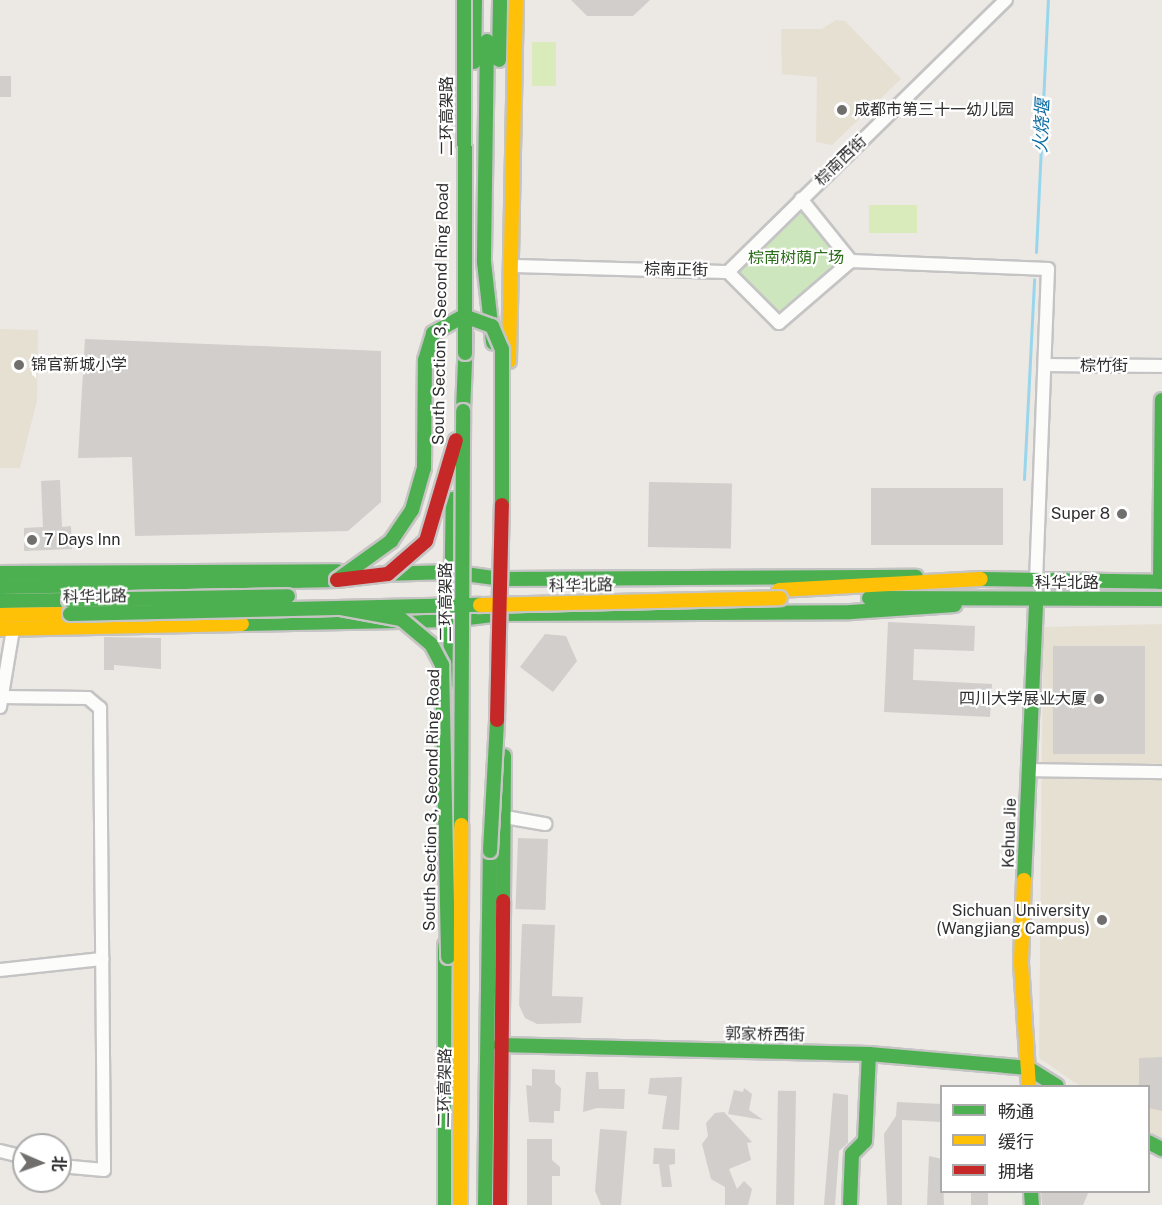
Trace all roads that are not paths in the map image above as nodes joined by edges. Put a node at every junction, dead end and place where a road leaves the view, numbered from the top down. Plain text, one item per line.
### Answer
1 (457, 0) edge
2 (464, 0) edge
3 (475, 0) edge
4 (488, 0) edge
5 (500, 0) edge
6 (516, 0) edge
7 (1006, 0) edge
8 (462, 60) junction
9 (801, 199) junction
10 (851, 261) junction
11 (512, 266) junction
12 (728, 272) junction
13 (465, 352) junction
14 (1045, 366) junction
15 (1162, 366) edge
16 (495, 367) junction
17 (1162, 400) edge
18 (463, 411) junction
19 (450, 572) junction
20 (0, 573) edge
21 (941, 578) junction
22 (501, 579) junction
23 (337, 580) junction
24 (1036, 581) junction
25 (1161, 582) edge
26 (0, 587) edge
27 (779, 594) junction
28 (1162, 599) edge
29 (1036, 600) junction
30 (0, 601) edge
31 (995, 601) junction
32 (70, 607) junction
33 (341, 608) junction
34 (501, 614) junction
35 (0, 615) edge
36 (452, 620) junction
37 (6, 629) edge
38 (1, 702) edge
39 (1029, 770) junction
40 (1162, 772) edge
41 (505, 817) junction
42 (545, 824) dead end
43 (490, 850) junction
44 (102, 959) junction
45 (0, 970) edge
46 (500, 1045) junction
47 (868, 1054) junction
48 (1028, 1068) junction
49 (1029, 1085) edge
50 (1055, 1085) edge
51 (462, 1094) junction
52 (72, 1167) edge
53 (445, 1205) edge
54 (460, 1205) edge
55 (485, 1205) edge
56 (500, 1205) edge
57 (850, 1205) edge

1 - 8 main road, South Section 3, Second Ring Road
2 - 8 main road
2 - 13 main road, 二环高架路, bridge
3 - 13 main road, bridge
4 - 16 main road, bridge
5 - 16 main road, bridge
6 - 11 main road
7 - 9 street, 棕南西街
8 - 19 main road, South Section 3, Second Ring Road
9 - 10 street
9 - 12 street, 棕南西街
10 - 12 street, 棕南正街
10 - 14 street
11 - 12 street, 棕南正街
11 - 22 main road
13 - 18 main road, 二环高架路
14 - 15 street, 棕竹街
14 - 24 street
16 - 43 main road, bridge
17 - 25 main road
18 - 23 main road, bridge
18 - 51 main road, 二环高架路, bridge
19 - 20 main road
19 - 22 main road
19 - 36 main road, South Section 3, Second Ring Road
21 - 22 main road
21 - 24 main road, 科华北路
21 - 27 main road, 科华北路
22 - 34 main road
23 - 26 main road
23 - 43 main road, bridge
24 - 25 main road, 科华北路
27 - 31 main road, 科华北路
27 - 32 main road, bridge
27 - 33 main road, 科华北路, bridge
28 - 29 main road, 科华北路
29 - 31 main road, 科华北路
29 - 39 main road, Kehua Jie
30 - 32 main road, 科华北路
31 - 34 main road
32 - 33 main road, 科华北路, bridge
32 - 35 main road, 科华北路
33 - 51 main road, bridge
34 - 36 main road
34 - 41 main road
36 - 37 main road
36 - 53 main road, South Section 3, Second Ring Road
37 - 38 street
38 - 44 street
39 - 40 street
39 - 48 main road, Kehua Jie
41 - 42 street
41 - 46 main road
43 - 55 main road
44 - 45 street
44 - 52 street
46 - 47 main road, 郭家桥西街
46 - 56 main road
47 - 48 main road, 郭家桥西街
47 - 57 main road
48 - 49 main road, Kehua Jie
48 - 50 main road
51 - 54 main road, 二环高架路, bridge

